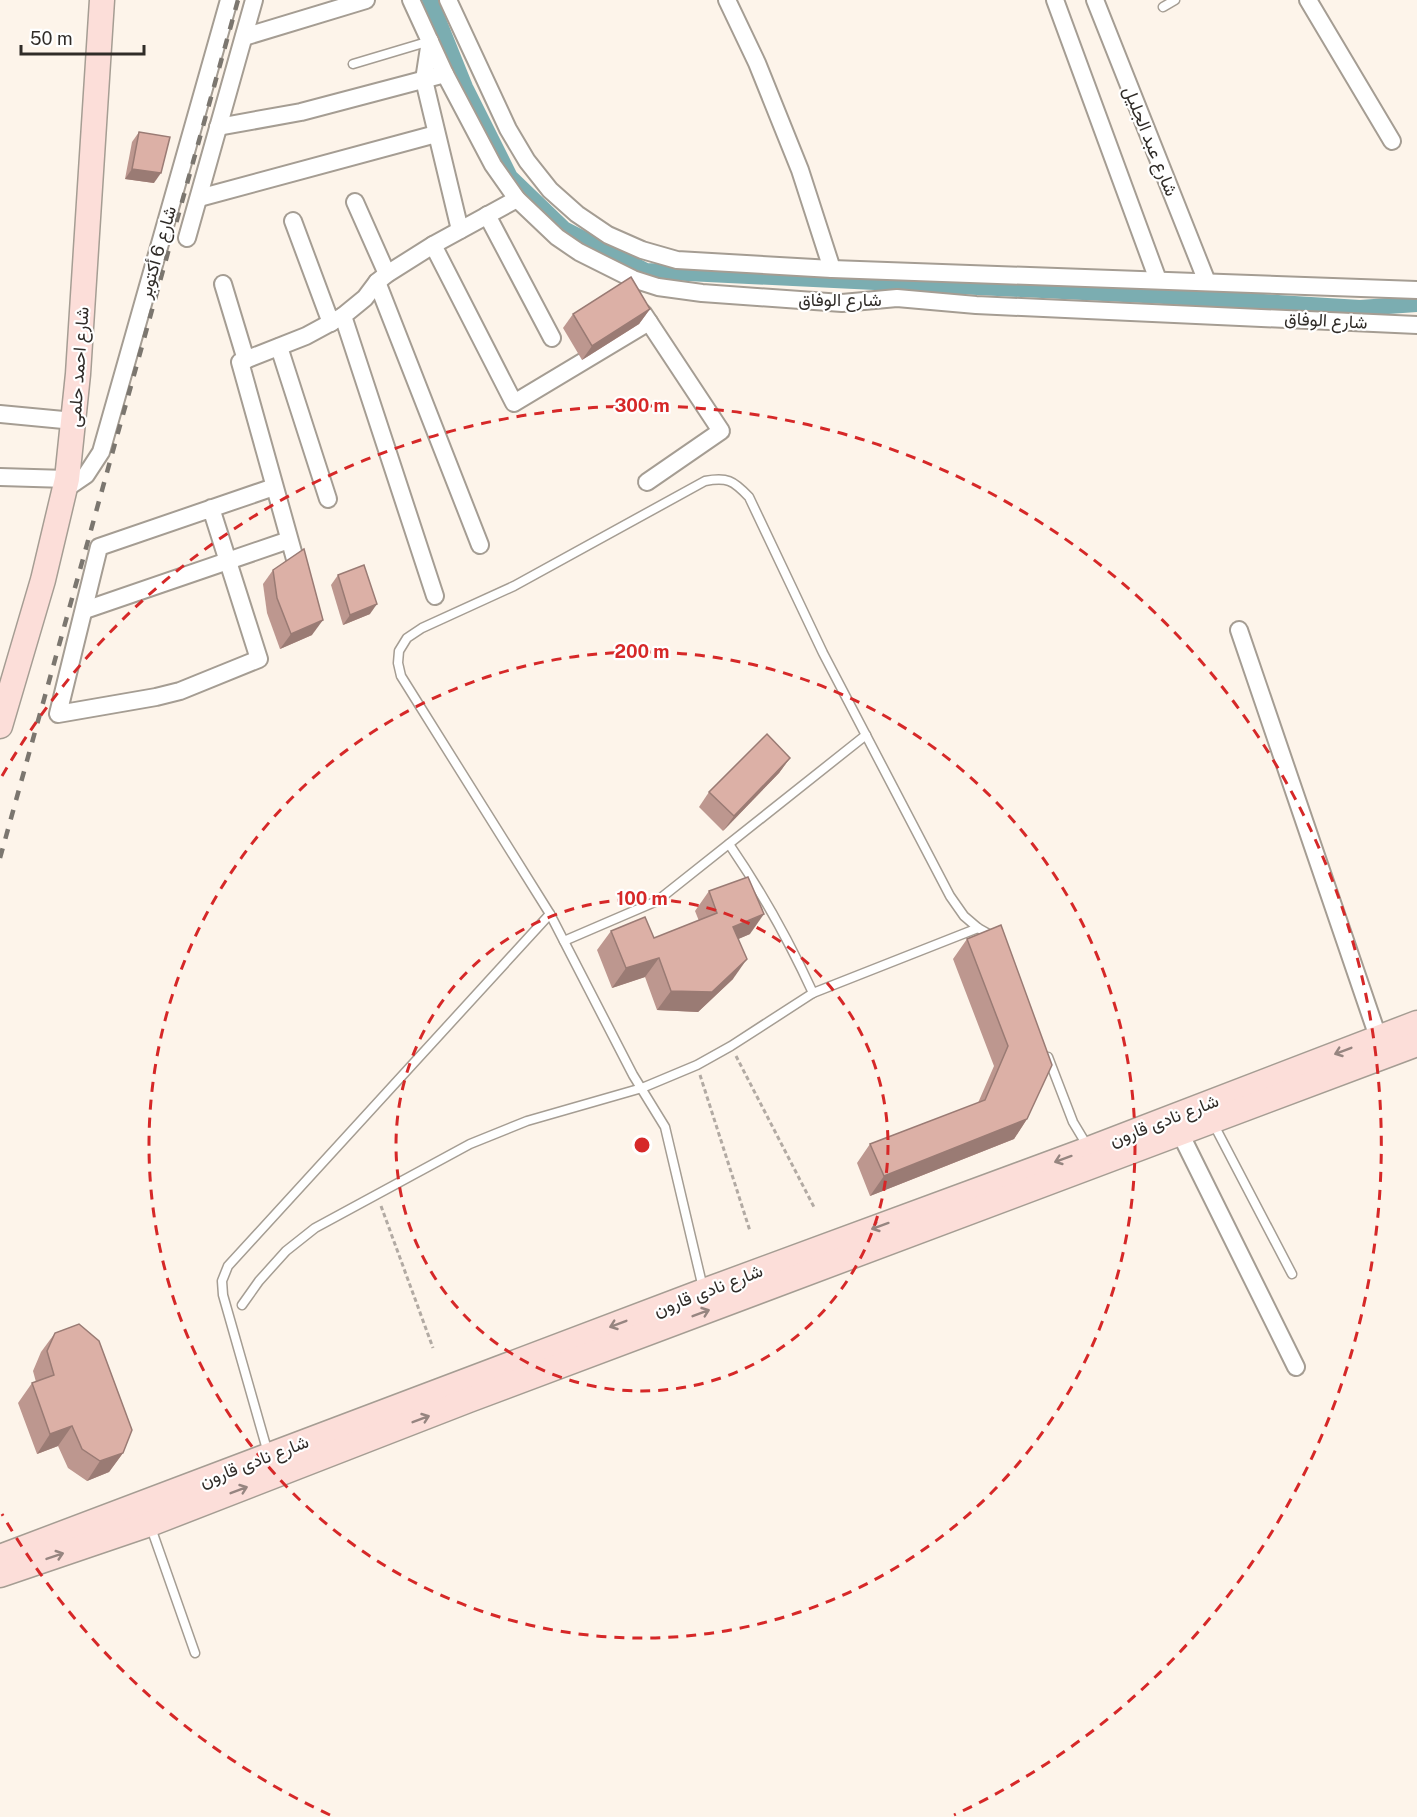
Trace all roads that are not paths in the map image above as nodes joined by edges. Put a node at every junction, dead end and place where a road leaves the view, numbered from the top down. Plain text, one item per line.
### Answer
1 (102, 0) edge
2 (229, 0) edge
3 (254, 0) edge
4 (366, 0) edge
5 (411, 0) edge
6 (448, 0) edge
7 (727, 0) edge
8 (1055, 0) edge
9 (1095, 0) edge
10 (1175, 0) edge
11 (1308, 0) edge
12 (1163, 7) dead end
13 (244, 37) junction
14 (430, 41) junction
15 (353, 64) dead end
16 (445, 74) junction
17 (424, 80) junction
18 (218, 127) junction
19 (436, 134) junction
20 (1392, 141) dead end
21 (199, 198) junction
22 (517, 199) junction
23 (355, 202) dead end
24 (487, 215) junction
25 (292, 221) dead end
26 (460, 230) junction
27 (188, 238) dead end
28 (433, 245) junction
29 (832, 269) junction
30 (614, 270) junction
31 (382, 278) junction
32 (1158, 280) junction
33 (1207, 282) junction
34 (223, 284) dead end
35 (1417, 290) edge
36 (337, 319) junction
37 (649, 322) junction
38 (1417, 325) edge
39 (552, 338) dead end
40 (279, 347) junction
41 (246, 360) junction
42 (0, 414) edge
43 (74, 421) junction
44 (0, 477) edge
45 (647, 482) dead end
46 (66, 485) junction
47 (274, 487) junction
48 (328, 499) dead end
49 (211, 508) junction
50 (289, 540) junction
51 (480, 545) dead end
52 (228, 561) junction
53 (305, 593) edge
54 (435, 596) dead end
55 (85, 610) junction
56 (1239, 630) dead end
57 (0, 726) edge
58 (866, 735) junction
59 (729, 844) junction
60 (550, 914) junction
61 (978, 928) junction
62 (564, 941) junction
63 (1000, 943) edge
64 (813, 993) junction
65 (1417, 1023) edge
66 (1378, 1037) junction
67 (1417, 1044) edge
68 (1044, 1046) edge
69 (642, 1088) junction
70 (1213, 1121) junction
71 (1180, 1133) junction
72 (1092, 1157) junction
73 (1292, 1274) dead end
74 (704, 1291) junction
75 (242, 1305) dead end
76 (1296, 1367) dead end
77 (466, 1392) junction
78 (269, 1455) junction
79 (150, 1524) junction
80 (0, 1557) edge
81 (0, 1575) edge
82 (195, 1653) dead end

1 - 43 main road, شارع احمد حلمى
2 - 46 street, شارع 6 أكتوبر
3 - 13 street, شارع 6 أكتوبر
4 - 13 street
5 - 14 street, شارع الوفاق
6 - 29 street, شارع الوفاق
7 - 29 street
8 - 32 street
9 - 33 street, شارع عبد الجليل
10 - 12 lane
11 - 20 street
13 - 18 street, شارع 6 أكتوبر
14 - 15 lane
14 - 16 street, شارع الوفاق
14 - 17 street
16 - 17 street
16 - 22 street, شارع الوفاق
17 - 18 street
17 - 19 street
18 - 21 street, شارع 6 أكتوبر
19 - 21 street
19 - 26 street
21 - 27 street, شارع 6 أكتوبر
22 - 24 street
22 - 30 street, شارع الوفاق
23 - 31 street
24 - 26 street
24 - 39 street
25 - 36 street
26 - 28 street
28 - 31 street
28 - 37 street
29 - 32 street, شارع الوفاق
30 - 37 street
30 - 38 street, شارع الوفاق
31 - 36 street
31 - 51 street
32 - 33 street, شارع الوفاق
33 - 35 street, شارع الوفاق
34 - 41 street
36 - 40 street
36 - 54 street
37 - 45 street
40 - 41 street
40 - 48 street
41 - 47 street
42 - 43 street
43 - 46 main road, شارع احمد حلمى
44 - 46 street
46 - 57 main road, شارع احمد حلمى
47 - 49 street
47 - 50 street
49 - 52 street
49 - 55 street
50 - 52 street
50 - 53 street
52 - 55 street
52 - 55 street
56 - 66 street
58 - 59 lane
58 - 60 lane
58 - 61 lane
59 - 62 lane
59 - 64 lane
60 - 62 lane
60 - 78 lane
61 - 63 lane
61 - 64 lane
62 - 69 lane
64 - 69 lane
65 - 66 main road, شارع نادى قارون
66 -> 72 main road, شارع نادى قارون
67 - 70 main road, شارع نادى قارون
68 - 72 lane
69 - 74 lane
69 - 75 lane
70 - 71 main road, شارع نادى قارون
70 - 73 lane
71 - 72 main road, شارع نادى قارون
71 - 76 street
72 -> 74 main road, شارع نادى قارون
77 -> 72 main road, شارع نادى قارون
74 -> 77 main road, شارع نادى قارون
77 - 78 main road, شارع نادى قارون
79 -> 77 main road, شارع نادى قارون
78 - 80 main road, شارع نادى قارون
81 -> 79 main road, شارع نادى قارون
79 - 82 lane

